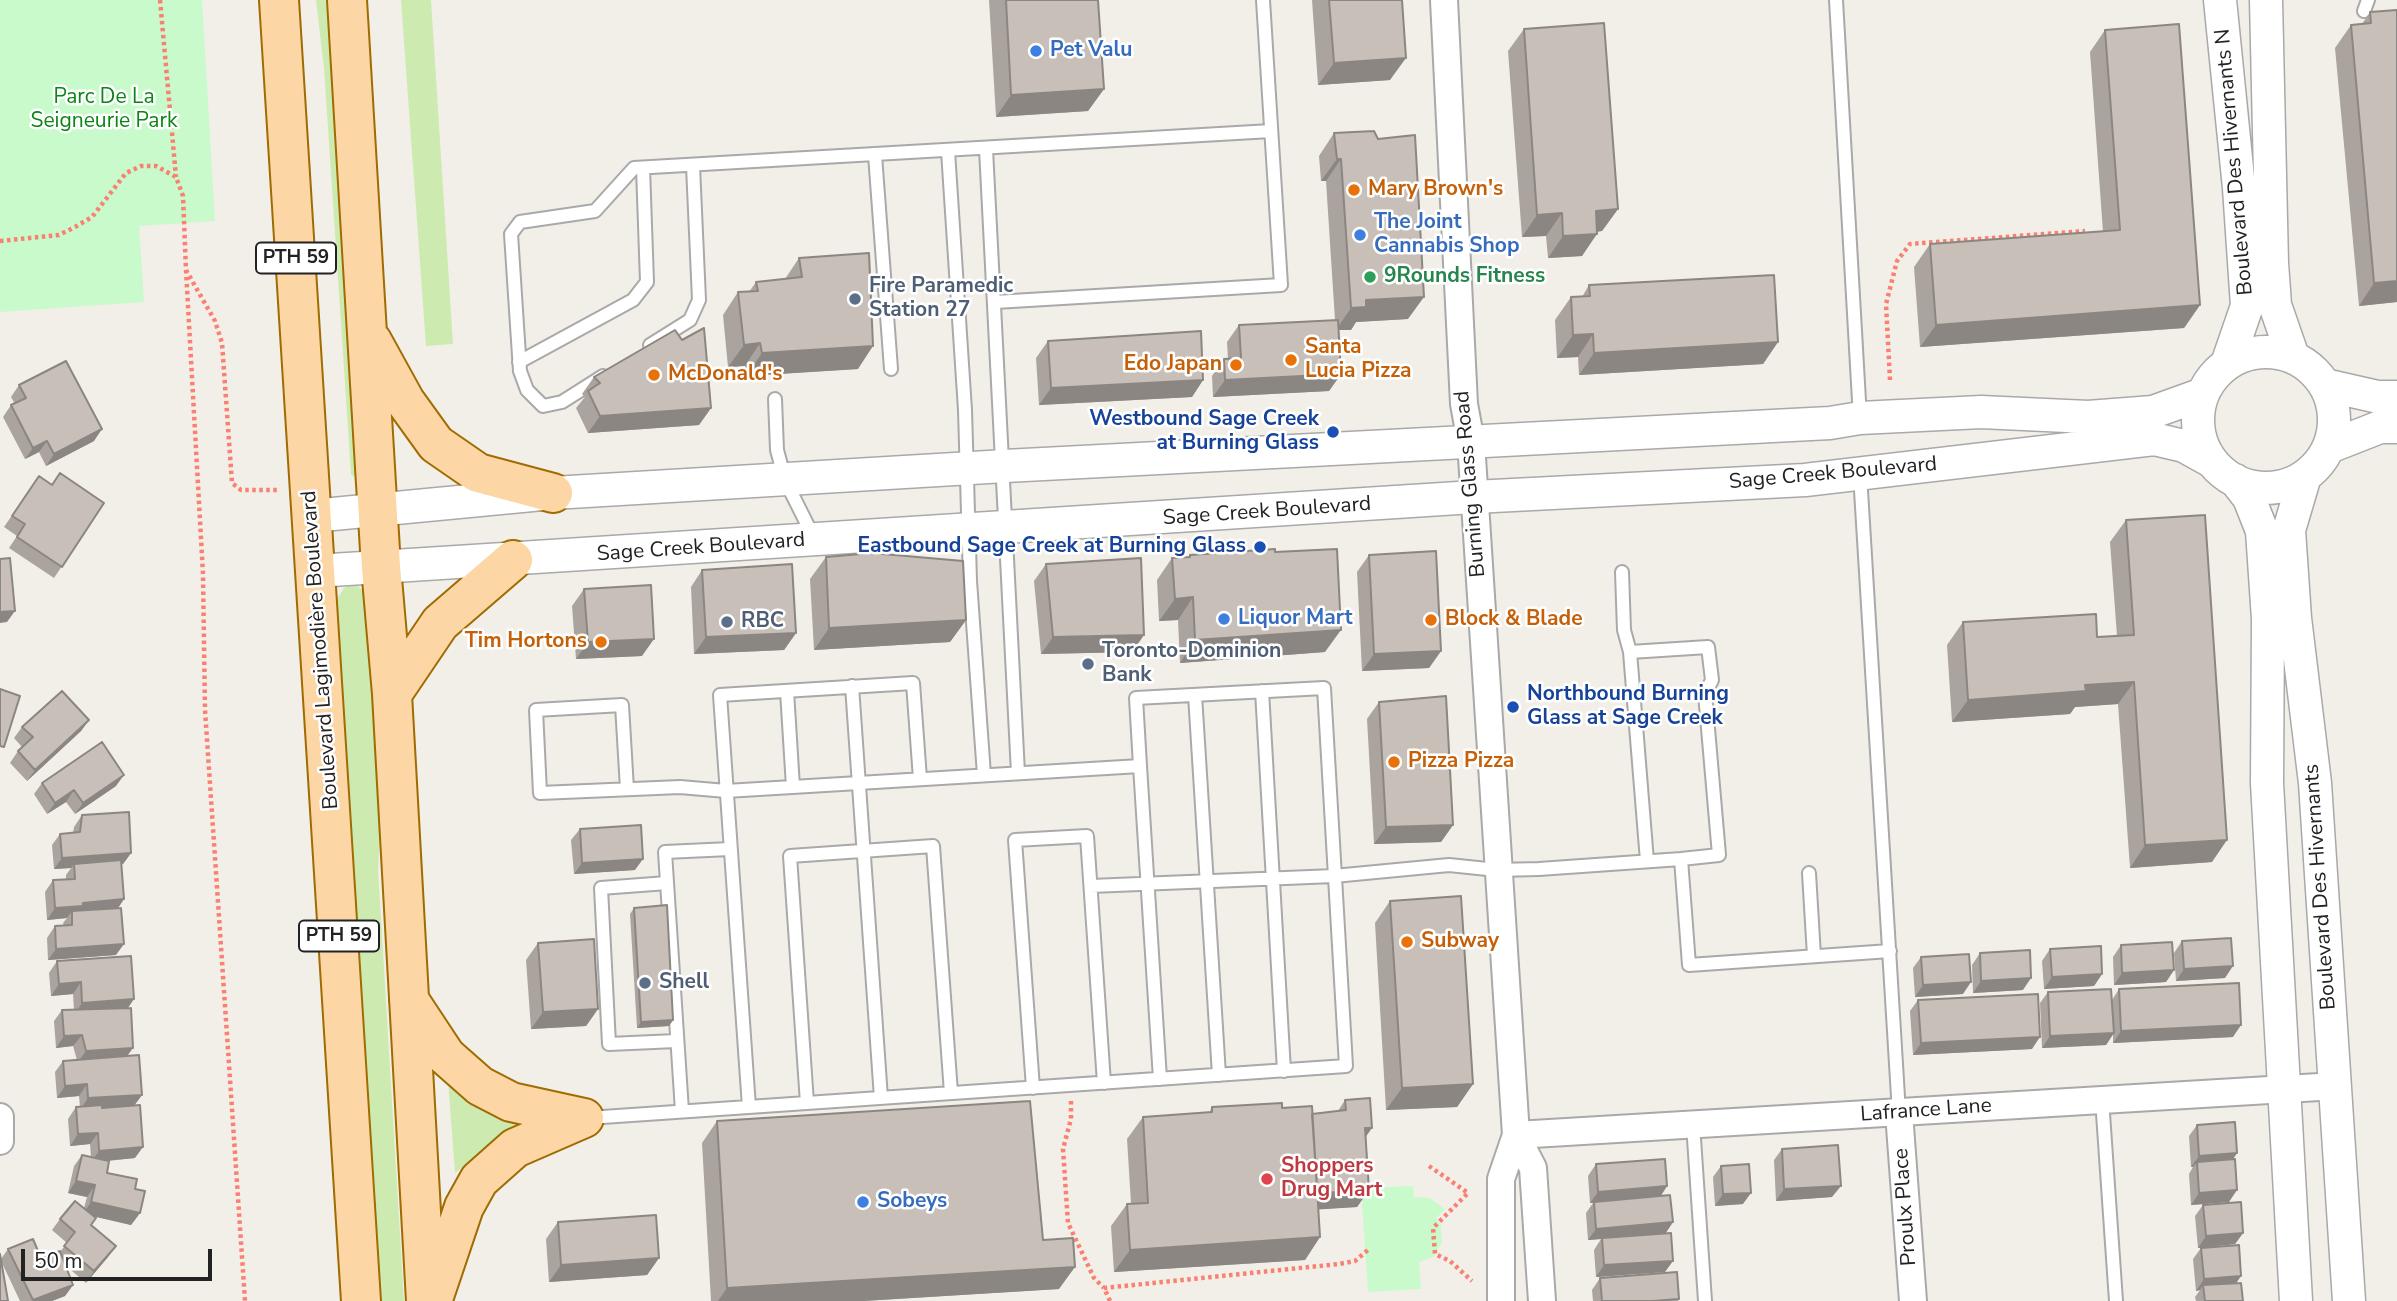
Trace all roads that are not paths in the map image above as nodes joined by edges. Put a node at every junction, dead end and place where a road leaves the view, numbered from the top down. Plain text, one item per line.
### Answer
1 (279, 0) edge
2 (346, 0) edge
3 (1263, 0) edge
4 (1444, 0) edge
5 (1836, 0) edge
6 (2220, 0) edge
7 (2266, 0) edge
8 (1271, 131) junction
9 (986, 149) junction
10 (948, 151) junction
11 (875, 155) junction
12 (693, 166) junction
13 (643, 168) junction
14 (995, 302) junction
15 (367, 332) junction
16 (639, 352) edge
17 (2293, 358) junction
18 (519, 362) junction
19 (2227, 364) junction
20 (617, 367) edge
21 (891, 369) dead end
22 (2325, 385) junction
23 (2203, 394) junction
24 (2397, 397) edge
25 (775, 399) dead end
26 (1860, 418) junction
27 (2397, 427) edge
28 (1471, 442) junction
29 (2329, 447) junction
30 (1005, 466) junction
31 (967, 468) junction
32 (2223, 471) junction
33 (1860, 474) junction
34 (2305, 477) junction
35 (785, 480) junction
36 (553, 493) junction
37 (1474, 498) junction
38 (312, 502) junction
39 (379, 511) junction
40 (1006, 529) junction
41 (969, 531) junction
42 (815, 541) junction
43 (513, 560) junction
44 (380, 567) junction
45 (316, 571) junction
46 (1622, 572) dead end
47 (1630, 652) junction
48 (852, 686) junction
49 (787, 691) junction
50 (1262, 691) junction
51 (392, 694) junction
52 (1195, 695) junction
53 (1140, 766) junction
54 (1018, 773) junction
55 (984, 775) junction
56 (920, 779) junction
57 (859, 783) junction
58 (793, 787) junction
59 (626, 789) junction
60 (726, 791) junction
61 (730, 849) junction
62 (863, 851) junction
63 (1681, 859) junction
64 (1647, 861) junction
65 (1497, 870) junction
66 (1810, 873) dead end
67 (1334, 876) junction
68 (1273, 878) junction
69 (1206, 881) junction
70 (667, 883) junction
71 (1147, 884) junction
72 (1091, 886) junction
73 (1891, 951) junction
74 (1814, 956) junction
75 (409, 1000) junction
76 (676, 1041) junction
77 (1284, 1071) junction
78 (1219, 1075) junction
79 (1160, 1079) junction
80 (1104, 1083) junction
81 (2336, 1086) junction
82 (1033, 1088) junction
83 (2286, 1088) junction
84 (951, 1093) junction
85 (881, 1098) junction
86 (2102, 1099) junction
87 (807, 1103) junction
88 (749, 1107) junction
89 (682, 1111) junction
90 (1899, 1113) junction
91 (0, 1117) edge
92 (584, 1118) junction
93 (1693, 1124) junction
94 (1516, 1135) junction
95 (0, 1141) edge
96 (361, 1301) edge
97 (425, 1301) edge
98 (432, 1301) edge
99 (1501, 1301) edge
100 (1542, 1301) edge
101 (1704, 1301) edge
102 (1913, 1301) edge
103 (2116, 1301) edge
104 (2296, 1301) edge
105 (2349, 1301) edge

1 - 38 main road, Boulevard Lagimodière Boulevard / PTH 59
2 - 15 main road, PTH 59
3 - 8 lane
4 - 28 street, Burning Glass Road
5 - 26 lane
6 - 19 street, Boulevard Des Hivernants N
7 - 17 street, Boulevard Des Hivernants N
8 - 9 lane
8 - 14 lane
9 - 10 lane
9 - 14 lane
10 - 11 lane
10 - 31 lane
11 - 12 lane
11 - 21 lane
12 - 13 lane
12 - 16 lane
13 - 18 lane
13 - 18 lane
14 - 30 lane
15 - 36 main road
15 - 39 main road, PTH 59
17 - 19 street
17 - 22 street
18 - 20 lane
19 - 23 street
22 - 24 street
22 - 29 street
23 - 26 street
23 - 32 street
25 - 35 lane
26 - 28 street
27 - 29 street
28 - 30 street
28 - 37 street, Burning Glass Road
29 - 34 street
30 - 31 street
30 - 40 lane
31 - 35 street
31 - 41 lane
32 - 33 street, Sage Creek Boulevard
32 - 34 street
32 - 83 street
33 - 37 street, Sage Creek Boulevard
33 - 73 lane
34 - 81 street, Boulevard Des Hivernants
35 - 36 street
35 - 42 lane
36 - 39 street
37 - 40 street, Sage Creek Boulevard
37 - 65 street, Burning Glass Road
38 - 39 street
38 - 45 main road, Boulevard Lagimodière Boulevard / PTH 59
39 - 44 main road, PTH 59
40 - 41 street, Sage Creek Boulevard
40 - 54 lane
41 - 42 street, Sage Creek Boulevard
41 - 55 lane
42 - 43 street, Sage Creek Boulevard
43 - 44 street, Sage Creek Boulevard
43 - 51 main road
44 - 45 street, Sage Creek Boulevard
44 - 51 main road, PTH 59
45 - 96 main road, Boulevard Lagimodière Boulevard / PTH 59
46 - 47 lane
47 - 63 lane
47 - 64 lane
48 - 49 lane
48 - 56 lane
48 - 57 lane
49 - 58 lane
49 - 60 lane
50 - 52 lane
50 - 67 lane
50 - 68 lane
51 - 75 main road, PTH 59
52 - 53 lane
52 - 69 lane
53 - 54 lane
53 - 71 lane
54 - 55 lane
55 - 56 lane
56 - 57 lane
57 - 58 lane
57 - 62 lane
58 - 60 lane
59 - 59 lane
59 - 60 lane
60 - 61 lane
61 - 70 lane
61 - 88 lane
62 - 84 lane
62 - 85 lane
62 - 87 lane
63 - 64 lane
63 - 74 lane
64 - 65 lane
65 - 67 lane
65 - 94 street, Burning Glass Road
66 - 74 lane
67 - 68 lane
67 - 77 lane
68 - 69 lane
68 - 77 lane
69 - 71 lane
69 - 78 lane
70 - 76 lane
70 - 76 lane
71 - 72 lane
71 - 79 lane
72 - 80 lane
72 - 82 lane
73 - 74 lane
73 - 90 lane
75 - 92 main road
75 - 97 main road, PTH 59
76 - 89 lane
77 - 78 lane
78 - 79 lane
79 - 80 lane
80 - 82 lane
81 - 83 street, Lafrance Lane
81 - 105 street, Boulevard Des Hivernants
82 - 84 lane
83 - 86 street, Lafrance Lane
83 - 104 street
84 - 85 lane
85 - 87 lane
86 - 90 street, Lafrance Lane
86 - 103 lane
87 - 88 lane
88 - 89 lane
89 - 92 lane
90 - 93 street, Lafrance Lane
90 - 102 street, Proulx Place
91 - 95 street
92 - 98 main road
93 - 94 street, Lafrance Lane
93 - 101 lane
94 - 99 street, Burning Glass Road
94 - 100 street, Burning Glass Road

